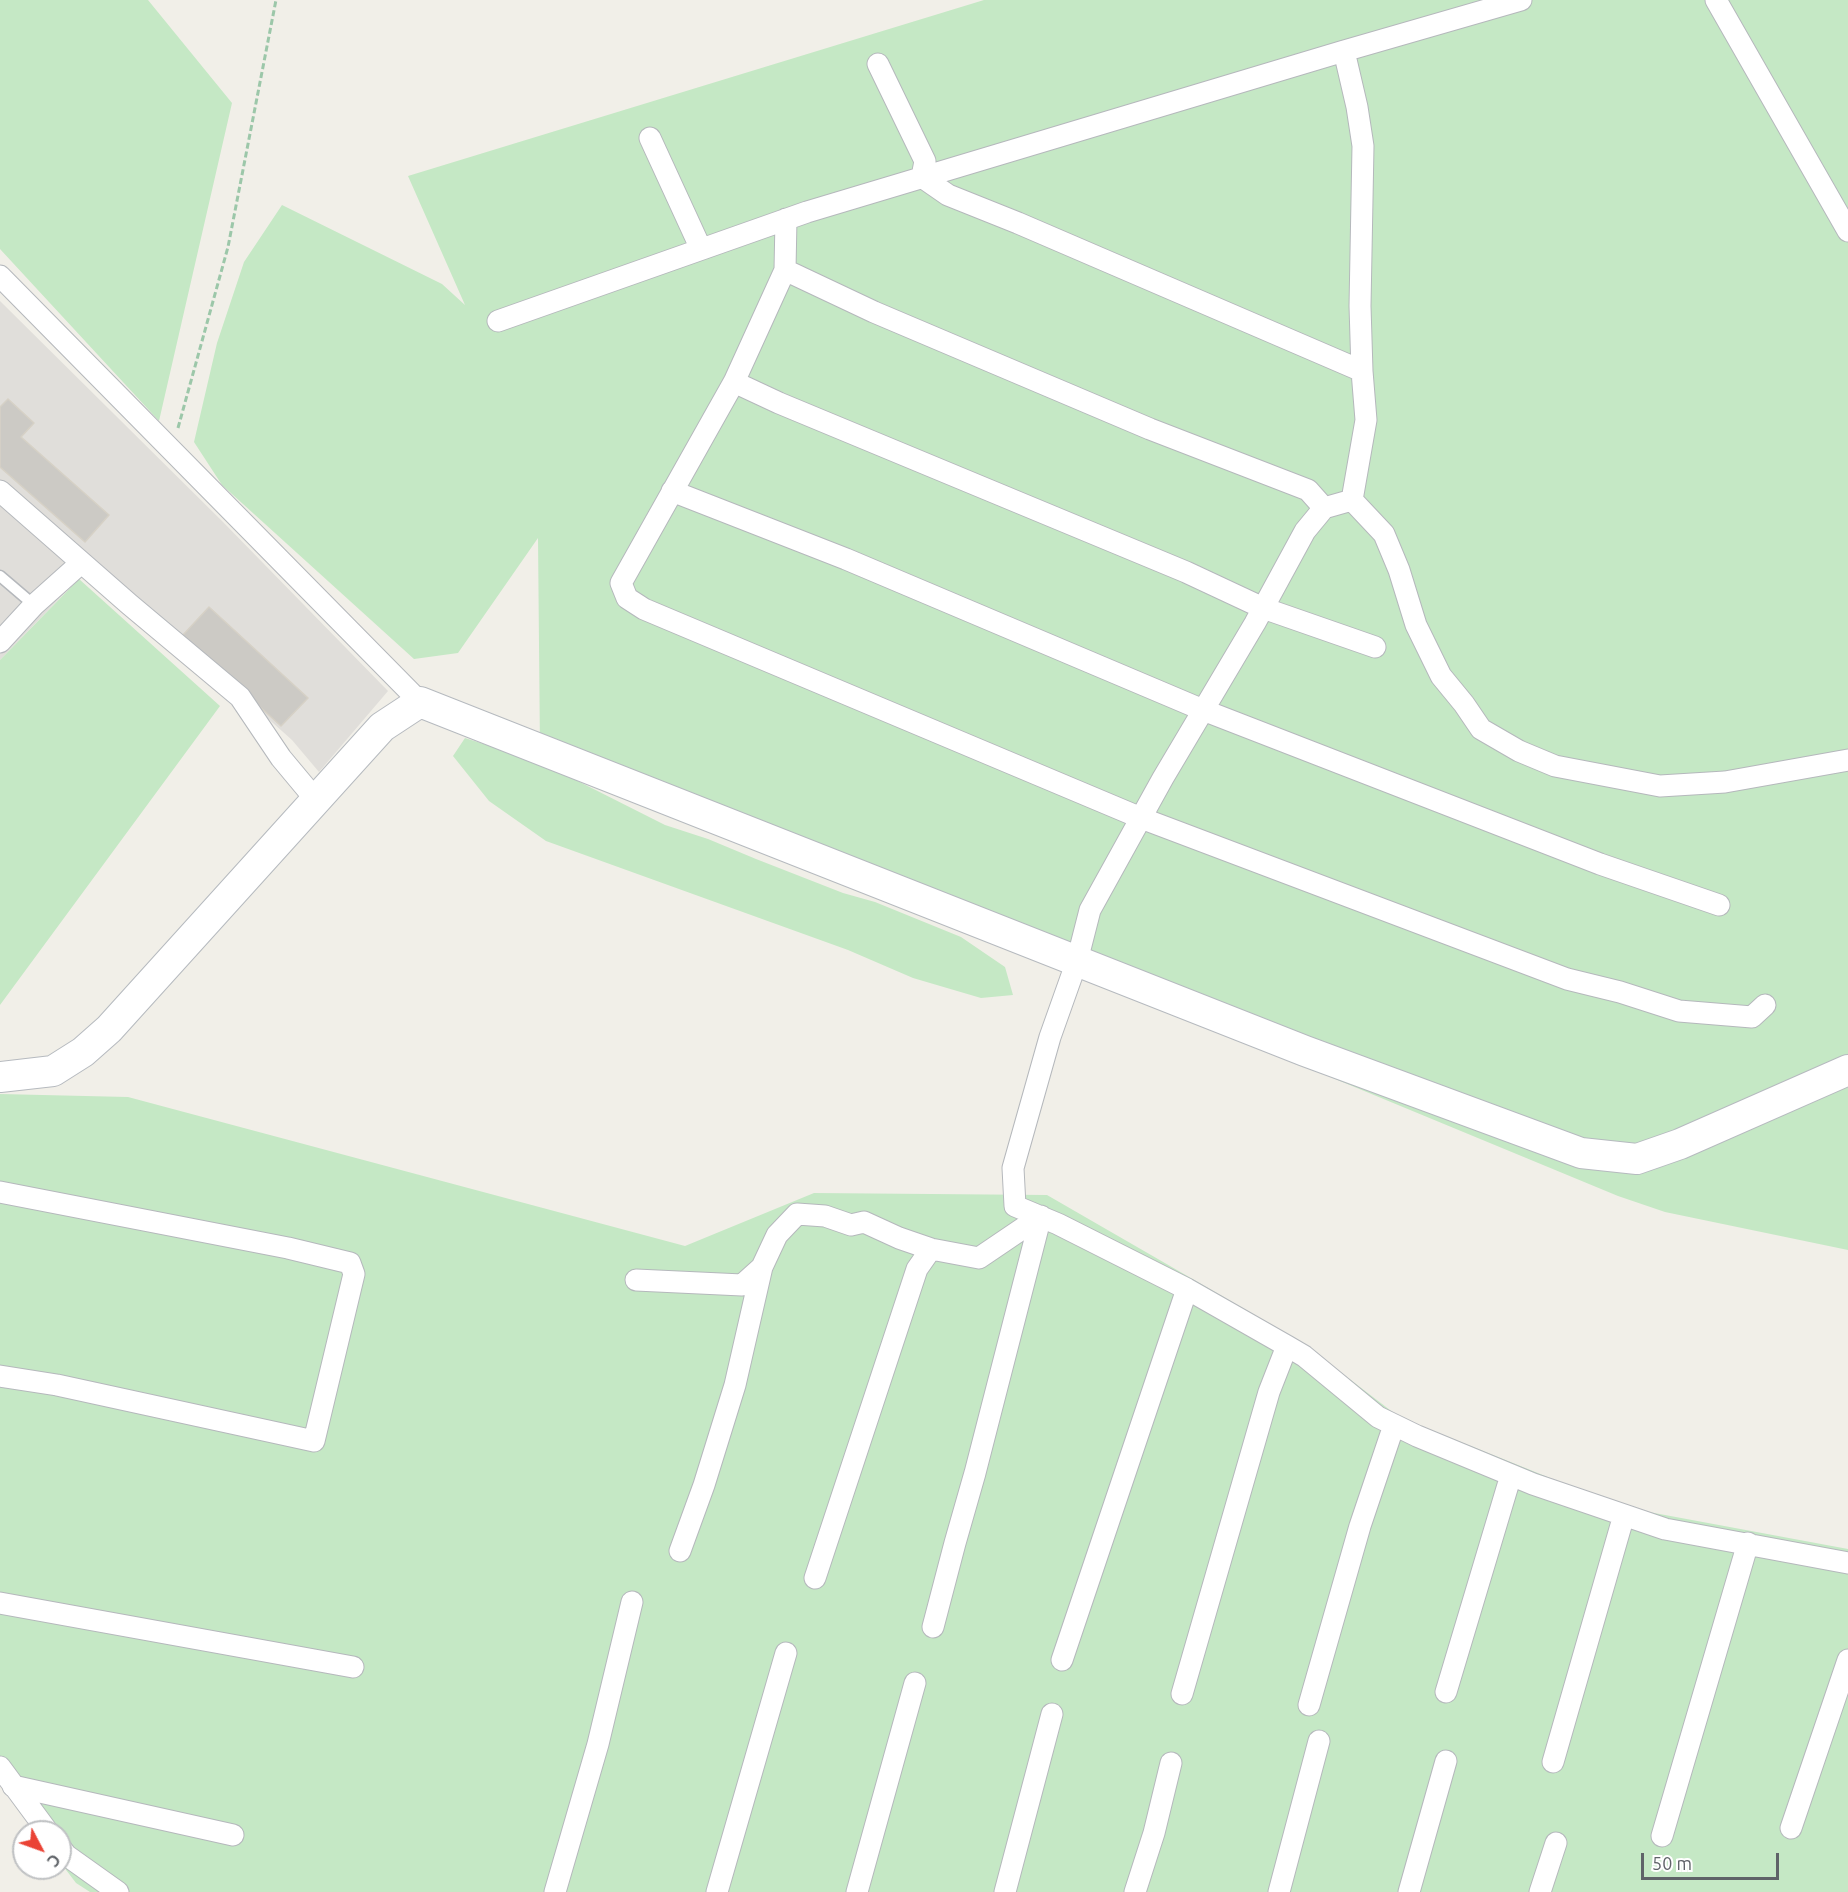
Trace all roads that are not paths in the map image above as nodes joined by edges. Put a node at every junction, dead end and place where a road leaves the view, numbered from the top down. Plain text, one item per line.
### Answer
1 (1521, 0) edge
2 (1716, 0) edge
3 (1344, 51) junction
4 (878, 64) dead end
5 (650, 138) dead end
6 (922, 177) junction
7 (786, 219) junction
8 (1848, 231) edge
9 (701, 249) junction
10 (785, 270) junction
11 (0, 276) edge
12 (498, 321) dead end
13 (1362, 372) junction
14 (735, 382) junction
15 (0, 491) edge
16 (672, 491) junction
17 (1352, 500) junction
18 (1324, 508) junction
19 (81, 562) junction
20 (0, 576) edge
21 (34, 605) junction
22 (1263, 608) junction
23 (0, 642) edge
24 (1375, 647) dead end
25 (420, 702) junction
26 (1203, 710) junction
27 (1848, 760) edge
28 (316, 800) junction
29 (1141, 818) junction
30 (1719, 905) dead end
31 (1077, 961) junction
32 (1765, 1005) dead end
33 (1848, 1070) edge
34 (0, 1077) edge
35 (0, 1192) edge
36 (1041, 1216) junction
37 (931, 1249) junction
38 (762, 1267) junction
39 (636, 1280) dead end
40 (1187, 1289) junction
41 (1287, 1346) junction
42 (0, 1376) edge
43 (1394, 1425) junction
44 (1511, 1475) junction
45 (1624, 1515) junction
46 (1748, 1544) junction
47 (680, 1551) dead end
48 (1848, 1563) edge
49 (815, 1578) dead end
50 (632, 1602) dead end
51 (0, 1603) edge
52 (933, 1627) dead end
53 (786, 1653) dead end
54 (1062, 1660) dead end
55 (1848, 1660) edge
56 (353, 1667) dead end
57 (915, 1683) dead end
58 (1446, 1692) dead end
59 (1182, 1694) dead end
60 (1310, 1705) dead end
61 (1052, 1714) dead end
62 (1319, 1741) dead end
63 (1446, 1761) dead end
64 (1552, 1762) dead end
65 (1171, 1763) dead end
66 (0, 1767) edge
67 (13, 1786) junction
68 (39, 1820) edge
69 (1791, 1828) dead end
70 (233, 1835) dead end
71 (1662, 1836) dead end
72 (1556, 1843) dead end
73 (72, 1859) edge
74 (118, 1892) edge
75 (555, 1892) edge
76 (717, 1892) edge
77 (857, 1892) edge
78 (1005, 1892) edge
79 (1135, 1892) edge
80 (1279, 1892) edge
81 (1409, 1892) edge
82 (1540, 1892) edge

1 - 3 street
2 - 8 street
3 - 6 street
3 - 13 street
4 - 6 street
5 - 9 street
6 - 7 street
6 - 13 street
7 - 9 street
7 - 10 street
9 - 12 street
10 - 14 street
10 - 18 street
11 - 25 street
13 - 17 street
14 - 16 street
14 - 22 street
15 - 19 street
16 - 26 street
16 - 29 street
17 - 18 street
17 - 27 street
18 - 22 street
19 - 21 street
19 - 28 street
20 - 21 lane
21 - 23 street
22 - 24 street
22 - 26 street
25 - 28 street
25 - 31 street
26 - 29 street
26 - 30 street
28 - 34 street
29 - 31 street
29 - 32 street
31 - 33 street
31 - 36 street
35 - 42 street
36 - 37 street
36 - 40 street
36 - 52 street
37 - 38 street
37 - 49 street
38 - 39 street
38 - 47 street
40 - 41 street
40 - 54 street
41 - 43 street
41 - 59 street
43 - 44 street
43 - 60 street
44 - 45 street
44 - 58 street
45 - 46 street
45 - 64 street
46 - 48 street
46 - 71 street
50 - 75 street
51 - 56 street
53 - 76 street
55 - 69 street
57 - 77 street
61 - 78 street
62 - 80 street
63 - 81 street
65 - 79 street
66 - 67 street
67 - 68 street
67 - 70 street
72 - 82 street
73 - 74 street

